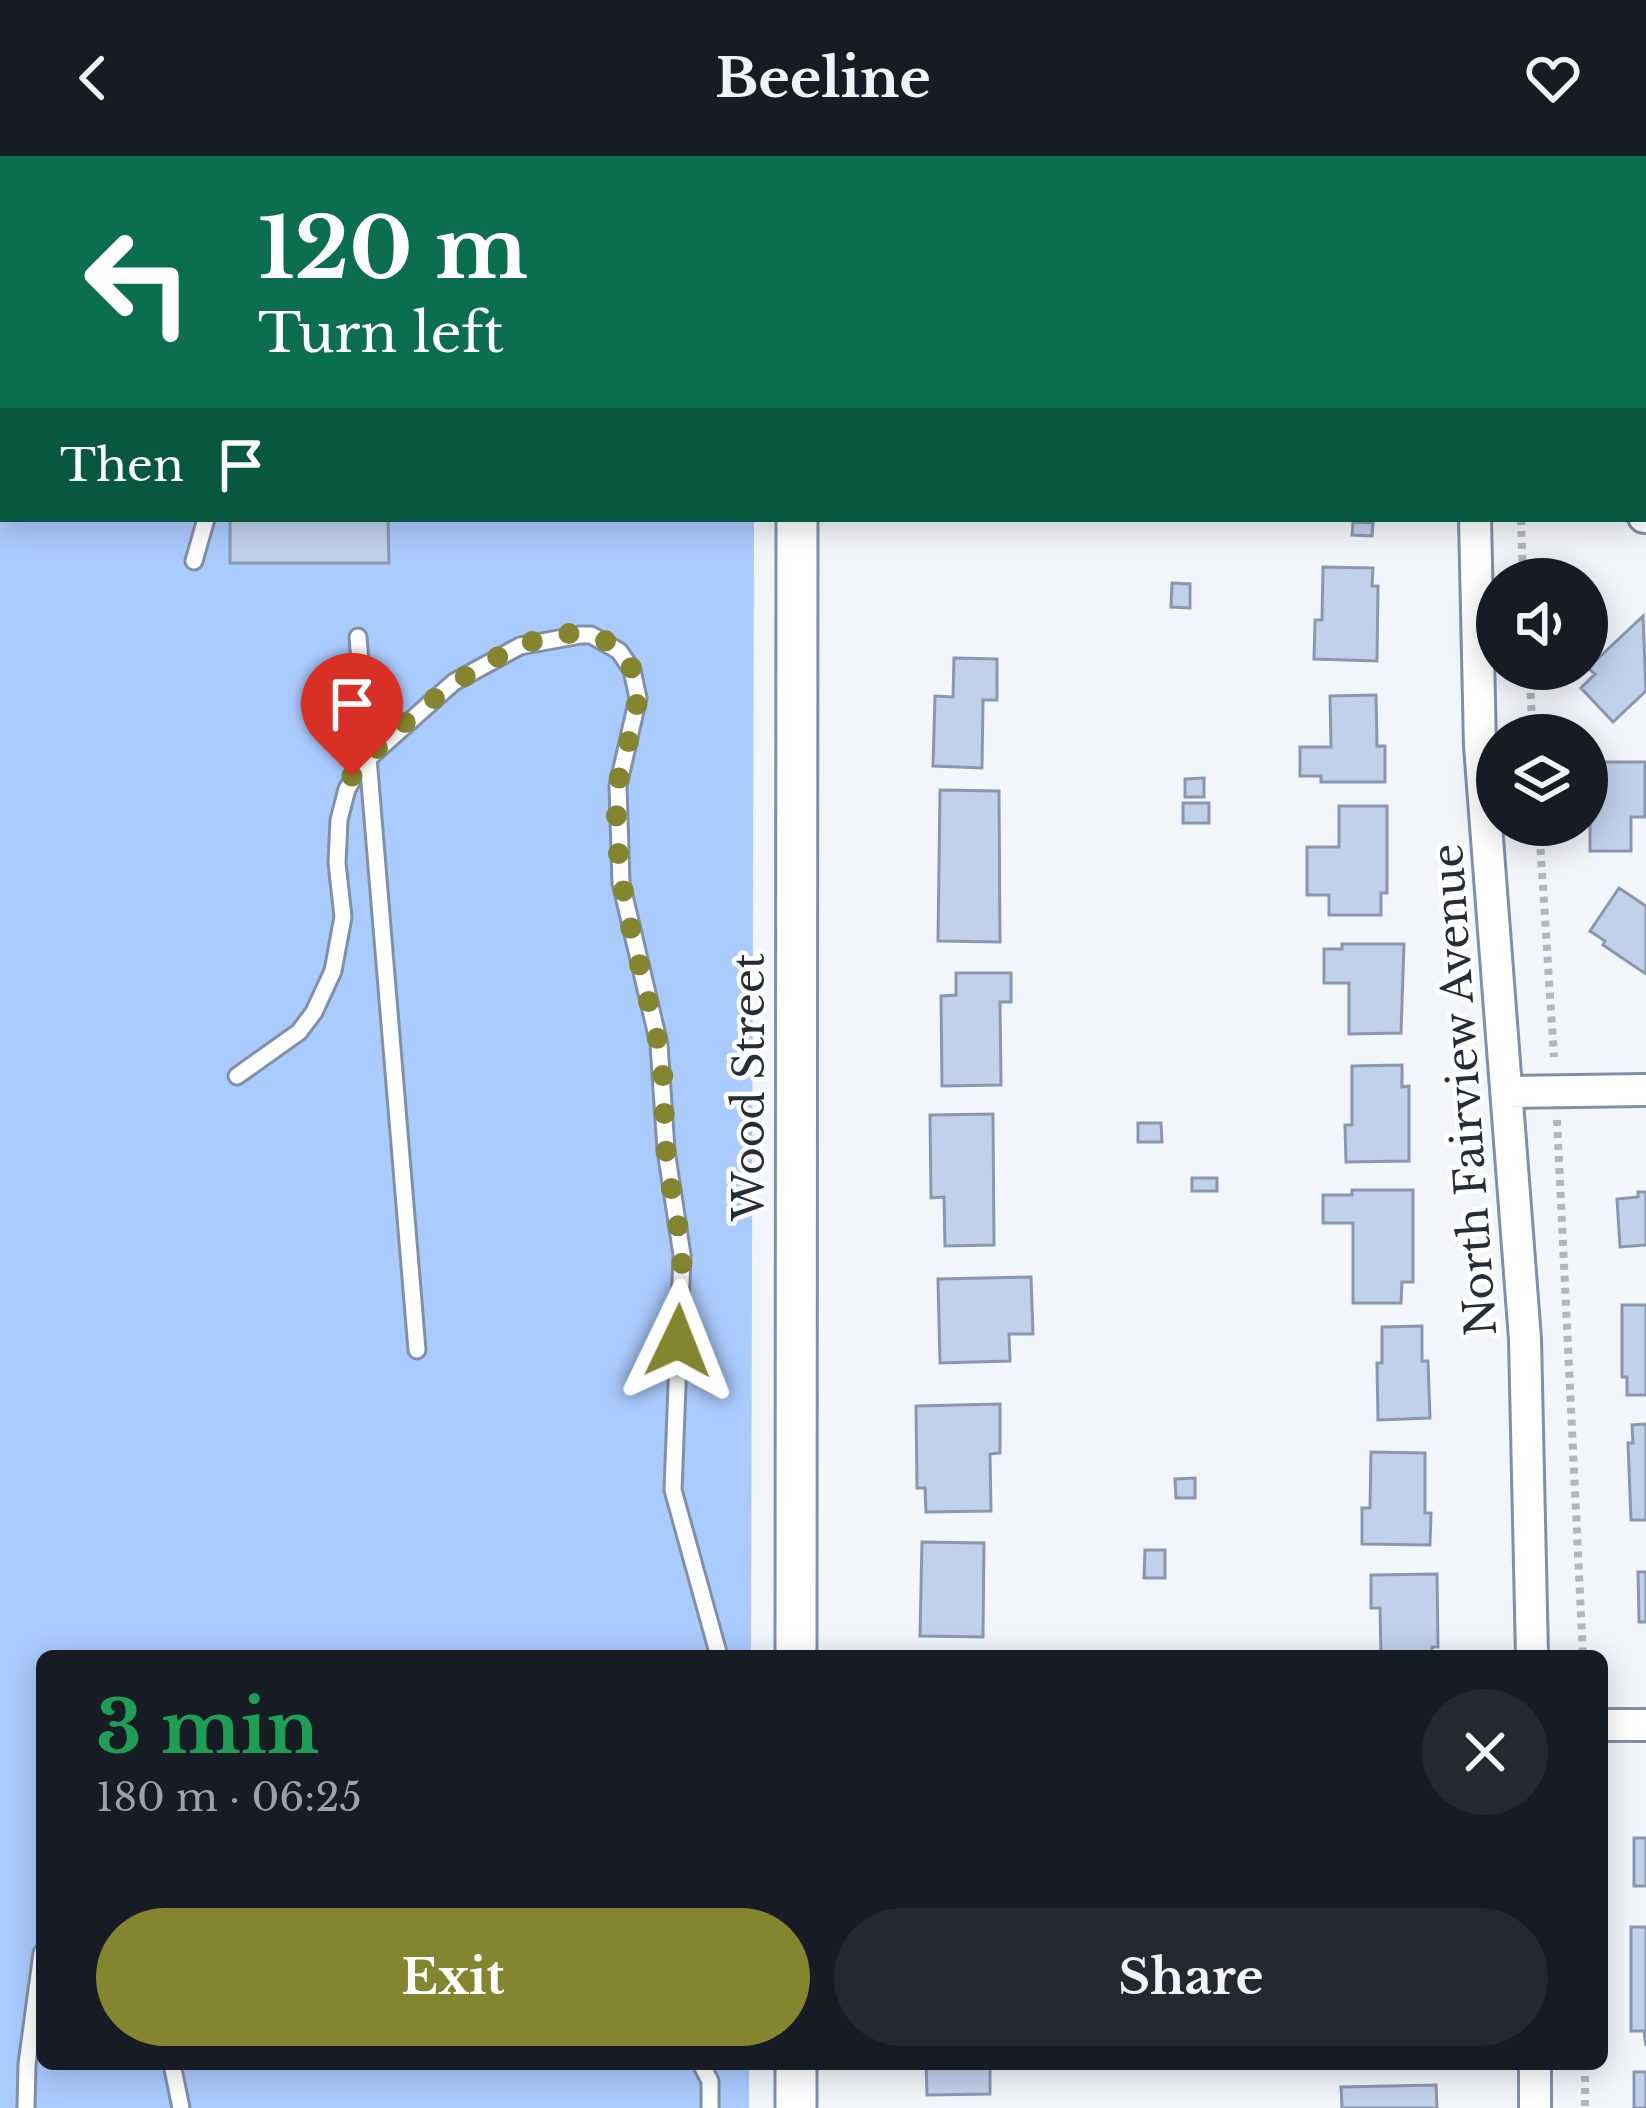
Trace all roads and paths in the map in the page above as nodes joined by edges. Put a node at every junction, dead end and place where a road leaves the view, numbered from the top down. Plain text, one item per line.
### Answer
1 (205, 522) edge
2 (797, 522) edge
3 (1475, 522) edge
4 (1521, 522) edge
5 (1522, 558) edge
6 (194, 561) dead end
7 (358, 638) dead end
8 (368, 758) junction
9 (1540, 846) edge
10 (237, 1076) dead end
11 (1557, 1090) junction
12 (1646, 1090) edge
13 (1508, 1092) junction
14 (417, 1349) dead end
15 (717, 1650) edge
16 (796, 1650) edge
17 (1532, 1650) edge
18 (1582, 1650) edge
19 (1608, 1725) edge
20 (1646, 1725) edge
21 (36, 1997) edge
22 (173, 2070) edge
23 (704, 2070) edge
24 (796, 2070) edge
25 (1535, 2070) edge
26 (1585, 2070) edge
27 (26, 2108) edge
28 (181, 2108) edge
29 (710, 2108) edge
30 (796, 2108) edge
31 (1535, 2108) edge
32 (1585, 2108) edge

1 - 6 lane
2 - 16 street, Wood Street
3 - 13 street, North Fairview Avenue
4 - 5 path
7 - 8 lane
8 - 10 lane
8 - 14 lane
8 - 15 lane
9 - 11 path
11 - 12 street
11 - 13 street
11 - 18 path
13 - 17 street, North Fairview Avenue
19 - 20 street
21 - 27 lane
22 - 28 lane
23 - 29 lane
24 - 30 street
25 - 31 street
26 - 32 path

